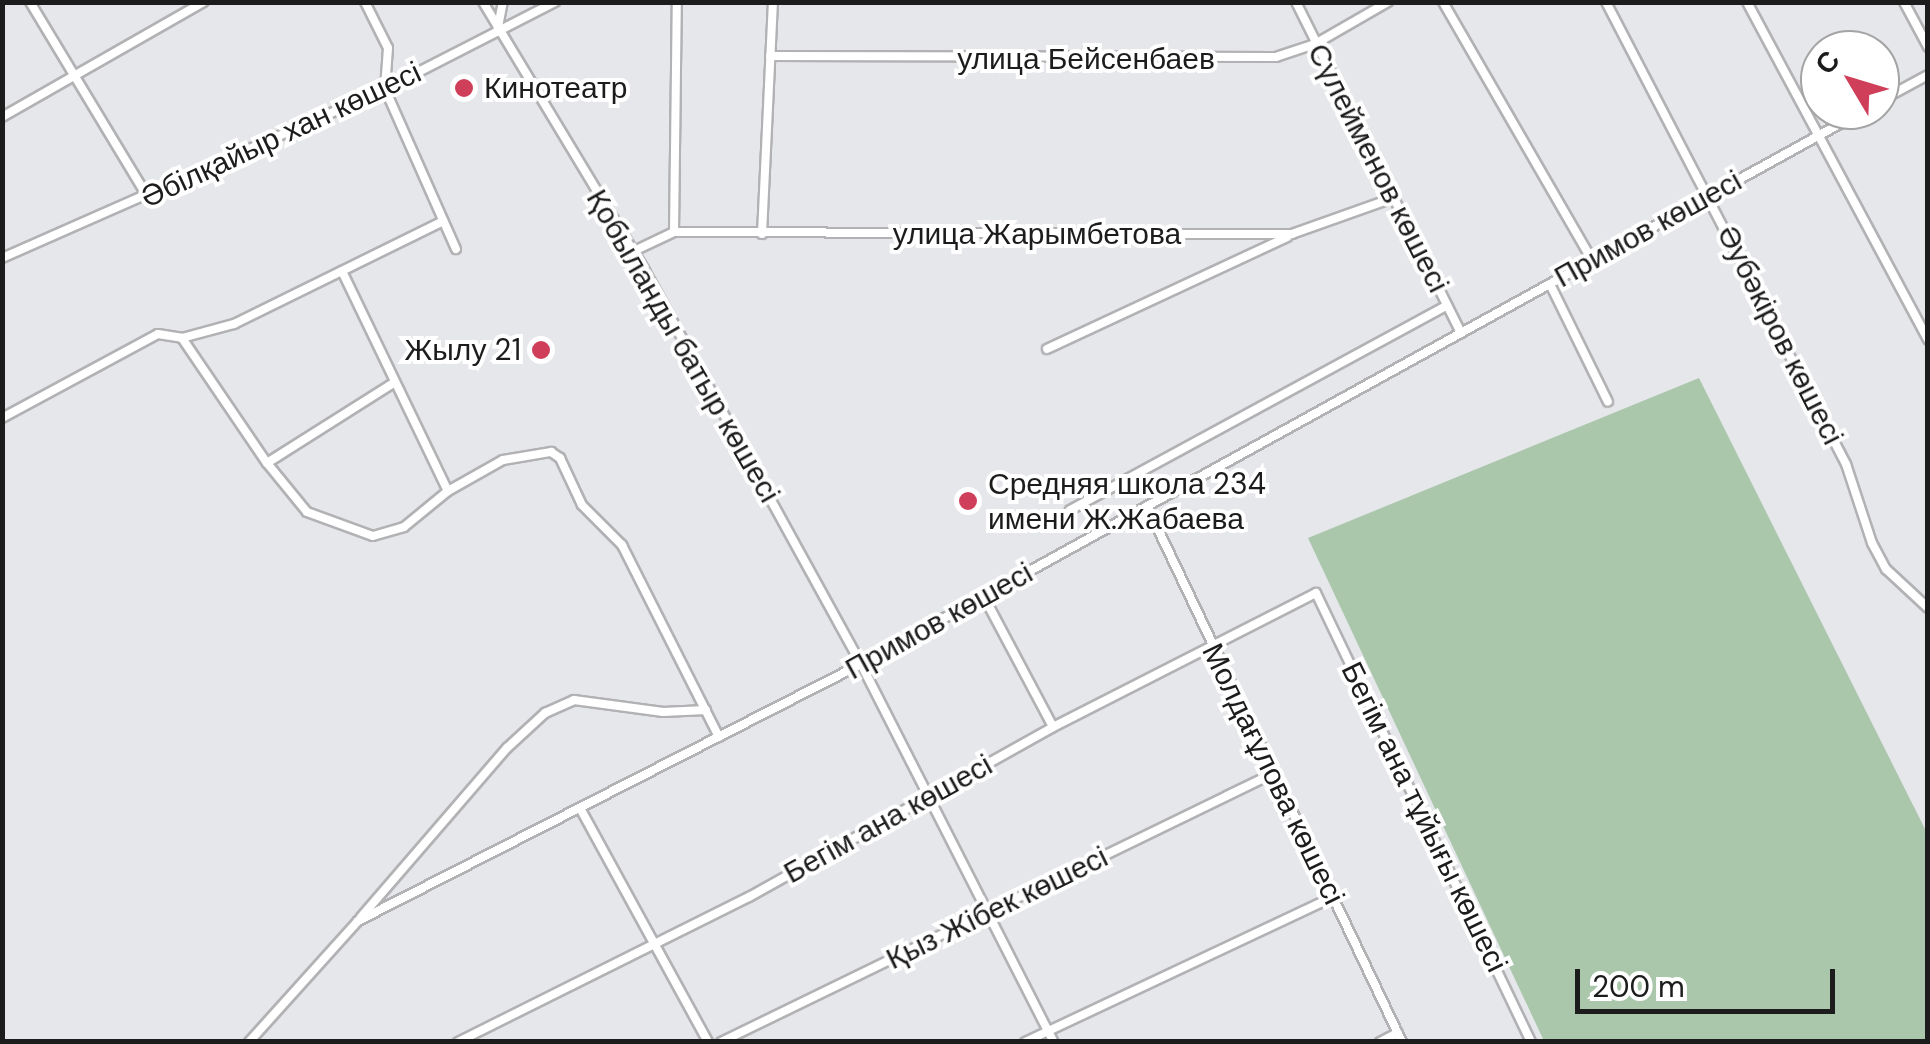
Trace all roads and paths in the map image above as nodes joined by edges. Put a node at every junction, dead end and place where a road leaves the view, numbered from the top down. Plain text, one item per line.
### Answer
1 (30, 2) edge
2 (204, 2) edge
3 (365, 2) edge
4 (483, 2) edge
5 (503, 2) edge
6 (555, 2) edge
7 (677, 2) edge
8 (773, 2) edge
9 (1296, 2) edge
10 (1388, 2) edge
11 (1444, 2) edge
12 (1606, 2) edge
13 (1746, 2) edge
14 (1904, 2) edge
15 (497, 32) junction
16 (1315, 44) junction
17 (1928, 47) edge
18 (770, 56) junction
19 (1928, 75) edge
20 (75, 76) junction
21 (385, 89) junction
22 (1900, 91) edge
23 (2, 117) edge
24 (1829, 130) edge
25 (1818, 136) junction
26 (147, 196) junction
27 (1708, 196) junction
28 (1393, 198) junction
29 (443, 221) junction
30 (674, 232) junction
31 (762, 234) junction
32 (1292, 234) junction
33 (456, 249) dead end
34 (634, 252) junction
35 (2, 258) edge
36 (1592, 260) junction
37 (342, 271) junction
38 (1550, 284) junction
39 (1447, 305) junction
40 (1461, 333) junction
41 (182, 338) junction
42 (1928, 338) edge
43 (1047, 349) dead end
44 (392, 384) junction
45 (1608, 402) dead end
46 (2, 418) edge
47 (267, 463) junction
48 (448, 491) junction
49 (1147, 506) junction
50 (1070, 510) dead end
51 (1316, 593) joint
52 (984, 597) junction
53 (1928, 608) edge
54 (1210, 645) junction
55 (861, 664) junction
56 (706, 710) junction
57 (1053, 727) junction
58 (720, 736) junction
59 (1274, 773) junction
60 (929, 794) junction
61 (580, 808) junction
62 (1333, 897) junction
63 (991, 912) junction
64 (358, 921) junction
65 (656, 942) junction
66 (1049, 1031) junction
67 (1400, 1038) edge
68 (249, 1042) edge
69 (458, 1042) edge
70 (708, 1042) edge
71 (720, 1042) edge
72 (1026, 1042) edge
73 (1054, 1042) edge
74 (1380, 1042) edge
75 (1531, 1042) edge

1 - 20 street
2 - 20 street
3 - 21 street
4 - 15 street, Қобыланды батыр көшесі
5 - 15 street
6 - 15 street, Әбілқайыр хан көшесі
7 - 30 street
8 - 18 street
9 - 16 street, Сүлейменов көшесі
10 - 16 street, улица Бейсенбаев
11 - 36 street
12 - 27 street, Әубәкіров көшесі
13 - 25 street
14 - 17 street
15 - 21 street, Әбілқайыр хан көшесі
15 - 34 street, Қобыланды батыр көшесі
16 - 18 street, улица Бейсенбаев
16 - 28 street, Сүлейменов көшесі
18 - 31 street
19 - 22 street
20 - 23 street
20 - 26 street
21 - 26 street, Әбілқайыр хан көшесі
21 - 29 street
24 - 25 street, Примов көшесі
25 - 27 street, Примов көшесі
25 - 42 street
26 - 35 street, Әбілқайыр хан көшесі
27 - 36 street, Примов көшесі
27 - 53 street, Әубәкіров көшесі
28 - 32 street, улица Жарымбетова
28 - 39 street, Сүлейменов көшесі
29 - 33 street
29 - 37 street
30 - 31 street, улица Жарымбетова
30 - 34 street
31 - 32 street, улица Жарымбетова
32 - 43 street
34 - 55 street, Қобыланды батыр көшесі
36 - 38 street, Примов көшесі
37 - 41 street
37 - 44 street
38 - 40 street, Примов көшесі
38 - 45 street
39 - 40 street, Сүлейменов көшесі
39 - 50 street
40 - 49 street, Примов көшесі
41 - 46 street
41 - 47 street
44 - 47 street
44 - 48 street
47 - 48 street
48 - 56 street
49 - 52 street, Примов көшесі
49 - 54 street, Молдағұлова көшесі
51 - 54 street, Бегім ана көшесі
51 - 75 street, Бегім ана тұйығы көшесі
52 - 55 street, Примов көшесі
52 - 57 street
54 - 57 street, Бегім ана көшесі
54 - 59 street, Молдағұлова көшесі
55 - 58 street, Примов көшесі
55 - 60 street, Қобыланды батыр көшесі
56 - 58 street
56 - 64 street
57 - 60 street, Бегім ана көшесі
58 - 61 street, Примов көшесі
59 - 62 street, Молдағұлова көшесі
59 - 63 street, Қыз Жібек көшесі
60 - 63 street, Қобыланды батыр көшесі
60 - 65 street, Бегім ана көшесі
61 - 64 street, Примов көшесі
61 - 65 street
62 - 66 street
62 - 67 street, Молдағұлова көшесі
63 - 66 street, Қобыланды батыр көшесі
63 - 71 street, Қыз Жібек көшесі
64 - 68 street, Примов көшесі
65 - 69 street, Бегім ана көшесі
65 - 70 street
66 - 72 street
66 - 73 street, Қобыланды батыр көшесі
67 - 74 street

